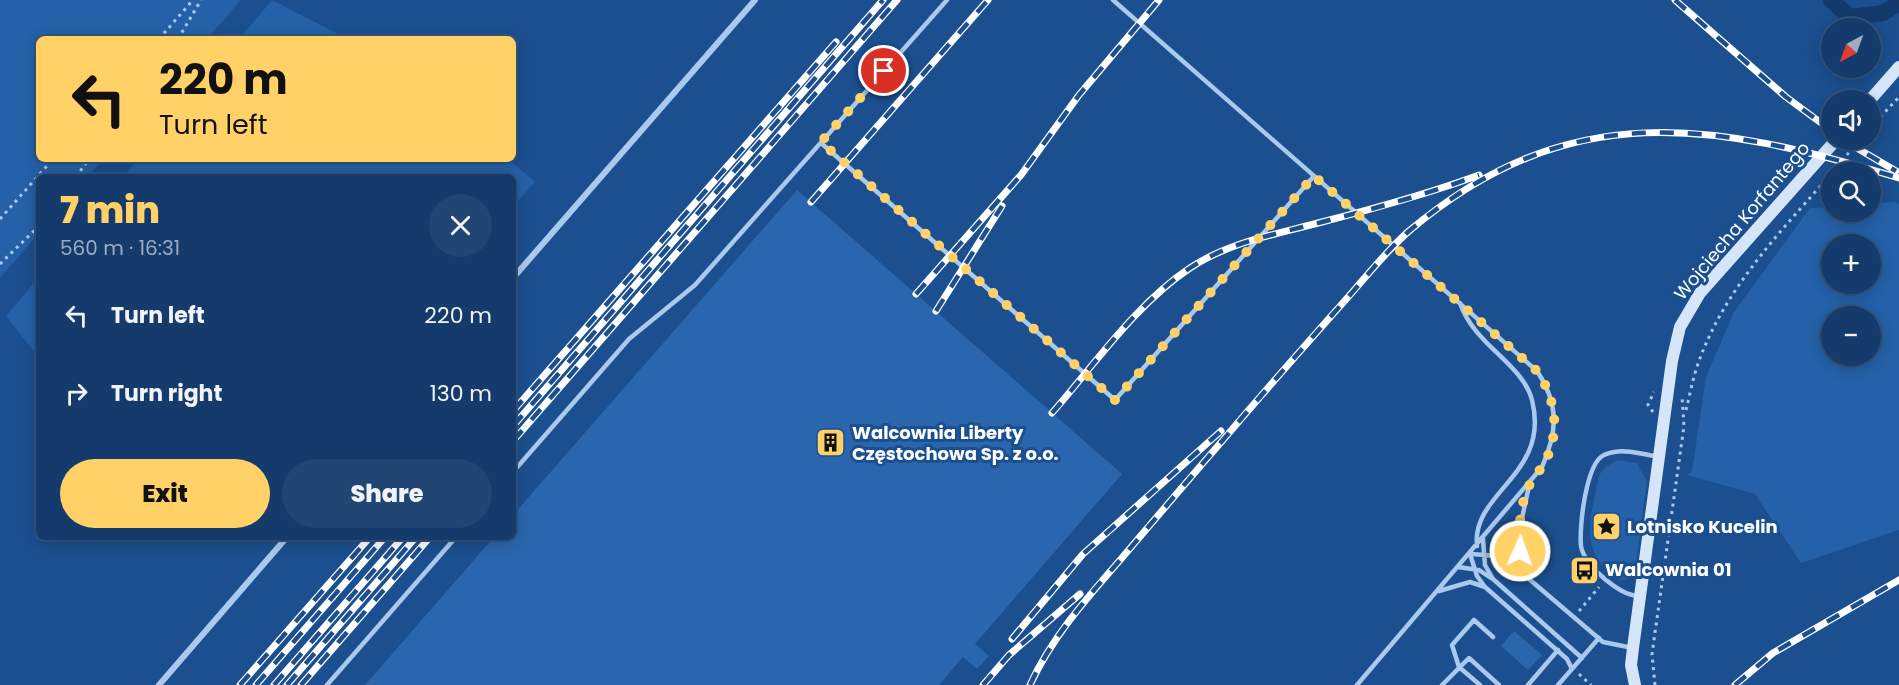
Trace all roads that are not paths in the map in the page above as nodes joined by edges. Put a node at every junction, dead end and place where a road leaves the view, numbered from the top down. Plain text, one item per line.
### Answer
1 (755, 0) edge
2 (947, 0) edge
3 (1113, 0) edge
4 (1899, 67) edge
5 (1879, 90) edge
6 (821, 142) junction
7 (1827, 150) edge
8 (1314, 176) junction
9 (516, 275) edge
10 (1460, 302) junction
11 (1659, 458) junction
12 (516, 469) edge
13 (1531, 482) junction
14 (1483, 539) junction
15 (284, 540) edge
16 (453, 540) edge
17 (1477, 546) junction
18 (1470, 554) junction
19 (1484, 554) junction
20 (1458, 567) junction
21 (1473, 569) junction
22 (1521, 569) junction
23 (1493, 579) junction
24 (1485, 587) junction
25 (1438, 591) junction
26 (1639, 596) junction
27 (1493, 637) dead end
28 (1599, 638) junction
29 (1633, 648) junction
30 (1558, 651) junction
31 (1582, 657) junction
32 (1459, 667) junction
33 (1572, 669) junction
34 (159, 685) edge
35 (327, 685) edge
36 (1357, 685) edge
37 (1442, 685) edge
38 (1480, 685) edge
39 (1499, 685) edge
40 (1528, 685) edge
41 (1558, 685) edge
42 (1635, 685) edge

1 - 9 street
2 - 6 lane
3 - 8 lane
4 - 5 street
6 - 8 lane
6 - 12 lane
7 - 11 street, Wojciecha Korfantego
8 - 10 lane
10 - 13 lane
10 - 17 lane
11 - 26 street, Wojciecha Korfantego
11 - 26 lane
13 - 14 lane
13 - 22 lane
14 - 17 lane
14 - 19 lane
15 - 34 street
16 - 35 lane
17 - 18 lane
18 - 19 lane
18 - 20 lane
18 - 21 lane
19 - 22 lane
19 - 23 lane
20 - 21 lane
20 - 25 lane
21 - 23 lane
21 - 24 lane
22 - 28 lane
23 - 31 lane
24 - 25 lane
24 - 30 lane
25 - 36 lane
26 - 29 street, Wojciecha Korfantego
27 - 32 lane
28 - 29 lane
28 - 31 lane
29 - 42 street, Wojciecha Korfantego
30 - 33 lane
30 - 40 lane
31 - 33 lane
32 - 37 lane
32 - 38 lane
32 - 39 lane
33 - 41 lane

